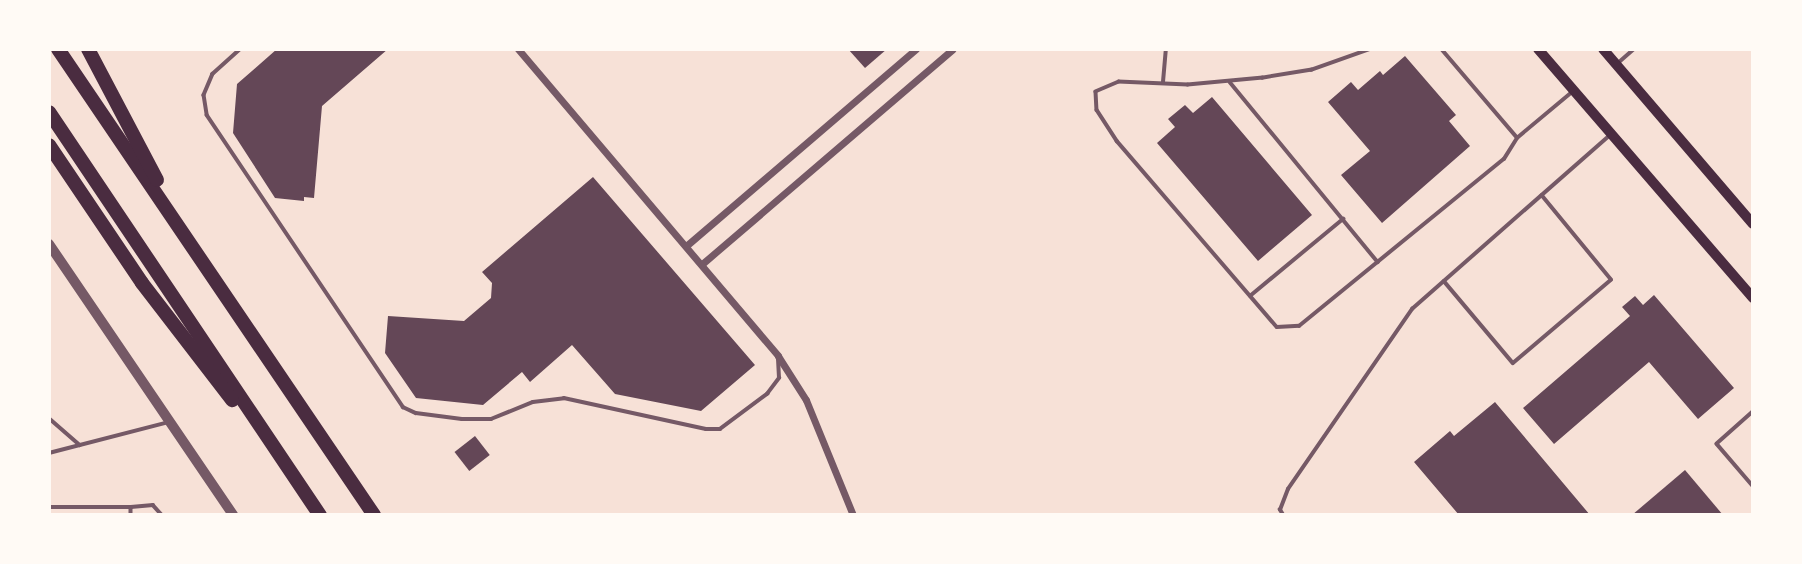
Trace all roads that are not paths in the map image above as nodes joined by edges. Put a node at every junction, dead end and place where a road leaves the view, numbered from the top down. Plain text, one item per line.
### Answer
1 (58, 49) edge
2 (88, 49) edge
3 (241, 49) edge
4 (518, 49) edge
5 (916, 49) edge
6 (953, 49) edge
7 (1167, 49) edge
8 (1371, 49) edge
9 (1441, 49) edge
10 (1538, 49) edge
11 (1603, 49) edge
12 (1634, 49) edge
13 (1616, 65) junction
14 (1163, 82) junction
15 (1229, 82) junction
16 (1574, 90) junction
17 (49, 112) edge
18 (1611, 134) junction
19 (1517, 138) junction
20 (49, 145) edge
21 (49, 160) edge
22 (1542, 195) junction
23 (1343, 219) junction
24 (1753, 224) edge
25 (188, 240) junction
26 (49, 243) edge
27 (686, 246) junction
28 (1378, 262) junction
29 (702, 264) junction
30 (1444, 281) junction
31 (142, 283) junction
32 (1250, 296) junction
33 (1753, 298) edge
34 (778, 356) junction
35 (1753, 412) edge
36 (49, 418) edge
37 (170, 422) junction
38 (80, 445) junction
39 (49, 453) edge
40 (1753, 486) edge
41 (49, 507) edge
42 (131, 508) junction
43 (317, 511) edge
44 (131, 515) edge
45 (162, 515) edge
46 (233, 515) edge
47 (374, 515) edge
48 (853, 515) edge
49 (1283, 515) edge

1 - 25 highway
2 - 25 highway
3 - 34 lane
4 - 27 street
5 - 27 street
6 - 29 street
7 - 14 lane
8 - 15 lane
9 - 19 lane
10 - 16 main road
11 - 13 main road
12 - 13 lane
13 - 24 main road
14 - 15 lane
14 - 32 lane
15 - 23 lane
16 - 18 main road
16 - 19 lane
17 - 43 highway
18 - 22 lane
18 - 33 main road
19 - 28 lane
20 - 31 highway
21 - 31 highway
22 - 30 lane
22 - 30 lane
23 - 28 lane
23 - 32 lane
25 - 47 highway
26 - 37 street
27 - 29 street
28 - 32 lane
29 - 34 street
30 - 49 lane
31 - 43 highway
34 - 48 street
35 - 40 lane
36 - 38 lane
37 - 38 lane
37 - 46 street
38 - 39 lane
41 - 42 lane
42 - 44 lane
42 - 45 lane

